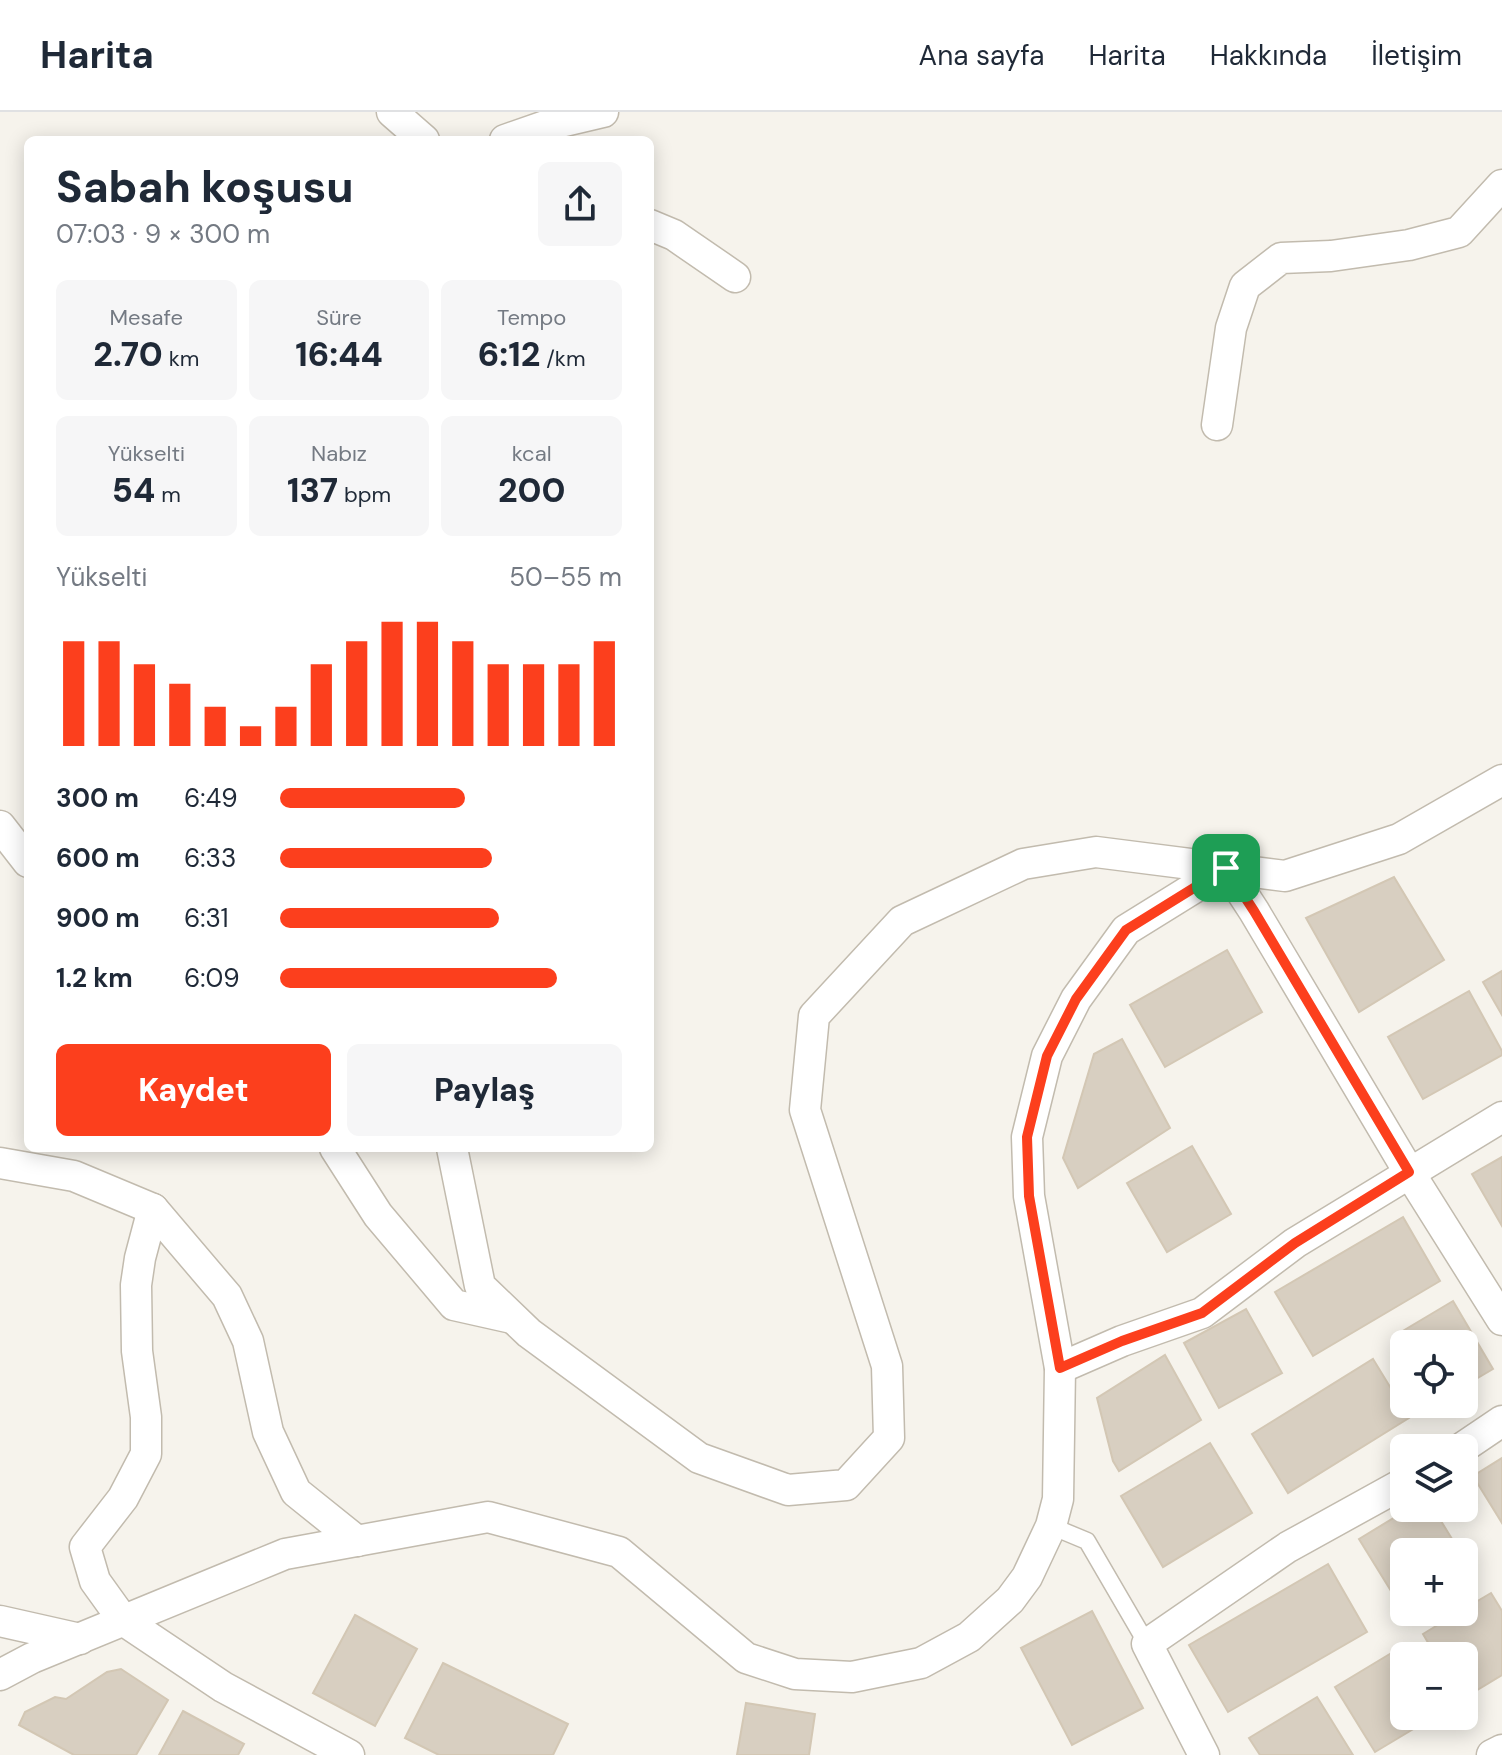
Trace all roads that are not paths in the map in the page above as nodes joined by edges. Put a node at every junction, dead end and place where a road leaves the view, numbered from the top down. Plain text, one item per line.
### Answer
1 (392, 112) edge
2 (603, 112) edge
3 (551, 132) edge
4 (419, 136) edge
5 (528, 136) edge
6 (1502, 185) edge
7 (654, 227) edge
8 (735, 277) dead end
9 (1217, 425) dead end
10 (1502, 780) edge
11 (0, 826) edge
12 (24, 857) edge
13 (1226, 868) junction
14 (1502, 1117) edge
15 (338, 1152) edge
16 (453, 1152) edge
17 (0, 1163) edge
18 (1409, 1172) junction
19 (153, 1209) junction
20 (514, 1318) junction
21 (1502, 1320) edge
22 (1060, 1368) junction
23 (1502, 1421) edge
24 (1478, 1437) edge
25 (1390, 1491) edge
26 (1051, 1526) junction
27 (357, 1541) junction
28 (123, 1620) junction
29 (0, 1621) edge
30 (80, 1639) junction
31 (1147, 1644) junction
32 (0, 1675) edge
33 (1502, 1750) edge
34 (349, 1755) edge
35 (1204, 1755) edge
36 (1492, 1755) edge

1 - 4 street
2 - 3 street
3 - 5 street
6 - 9 street
7 - 8 street
10 - 13 street
11 - 12 street
13 - 18 street
13 - 20 street
13 - 22 street
14 - 18 street
15 - 20 street
16 - 20 street
17 - 19 street
18 - 21 street
18 - 22 street
19 - 27 street
19 - 28 street
22 - 26 street
23 - 24 street
25 - 31 street
26 - 27 street
26 - 31 lane
27 - 28 street
28 - 30 street
28 - 34 street
29 - 30 street
30 - 32 street
31 - 35 street
33 - 36 street

